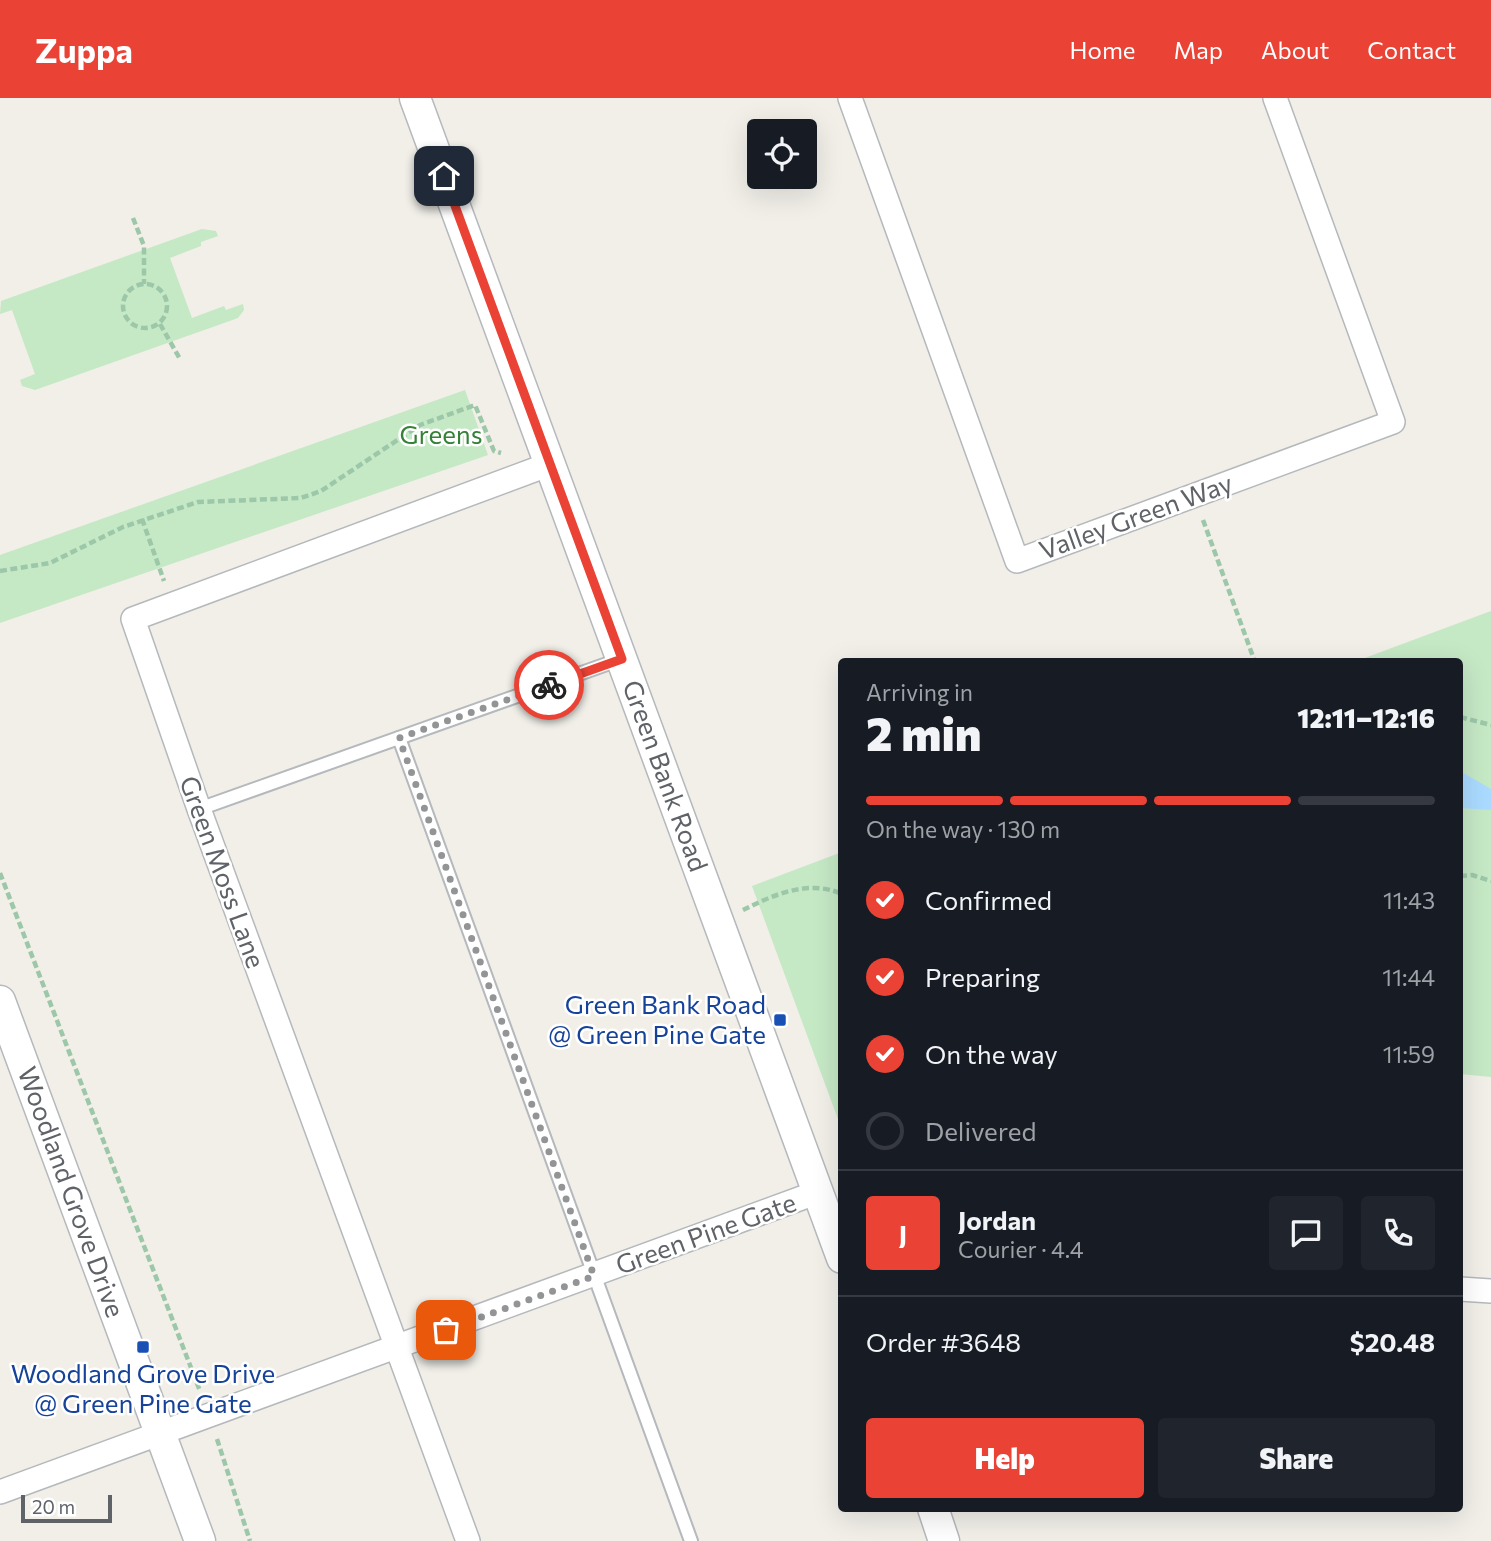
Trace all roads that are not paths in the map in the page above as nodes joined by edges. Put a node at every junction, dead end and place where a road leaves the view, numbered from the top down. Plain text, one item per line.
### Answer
1 (415, 98) edge
2 (850, 98) edge
3 (1275, 98) edge
4 (550, 464) junction
5 (622, 659) junction
6 (399, 738) junction
7 (199, 809) junction
8 (0, 1001) edge
9 (818, 1192) junction
10 (838, 1247) edge
11 (594, 1276) junction
12 (1463, 1289) edge
13 (1491, 1291) edge
14 (396, 1348) junction
15 (161, 1432) junction
16 (0, 1492) edge
17 (934, 1512) edge
18 (200, 1541) edge
19 (468, 1541) edge
20 (691, 1541) edge
21 (944, 1541) edge

1 - 4 street, Green Bank Road
2 - 3 street, Valley Green Way
4 - 5 street, Green Bank Road
4 - 7 street, Green Moss Lane
5 - 6 lane
5 - 9 street, Green Bank Road
6 - 7 lane
6 - 11 lane
7 - 14 street, Green Moss Lane
8 - 15 street, Woodland Grove Drive
9 - 10 street, Green Bank Road
9 - 11 street, Green Pine Gate
11 - 14 street, Green Pine Gate
11 - 20 lane
12 - 13 street
14 - 15 street, Green Pine Gate
14 - 19 street, Green Moss Lane
15 - 16 street, Green Pine Gate
15 - 18 street, Woodland Grove Drive
17 - 21 street

